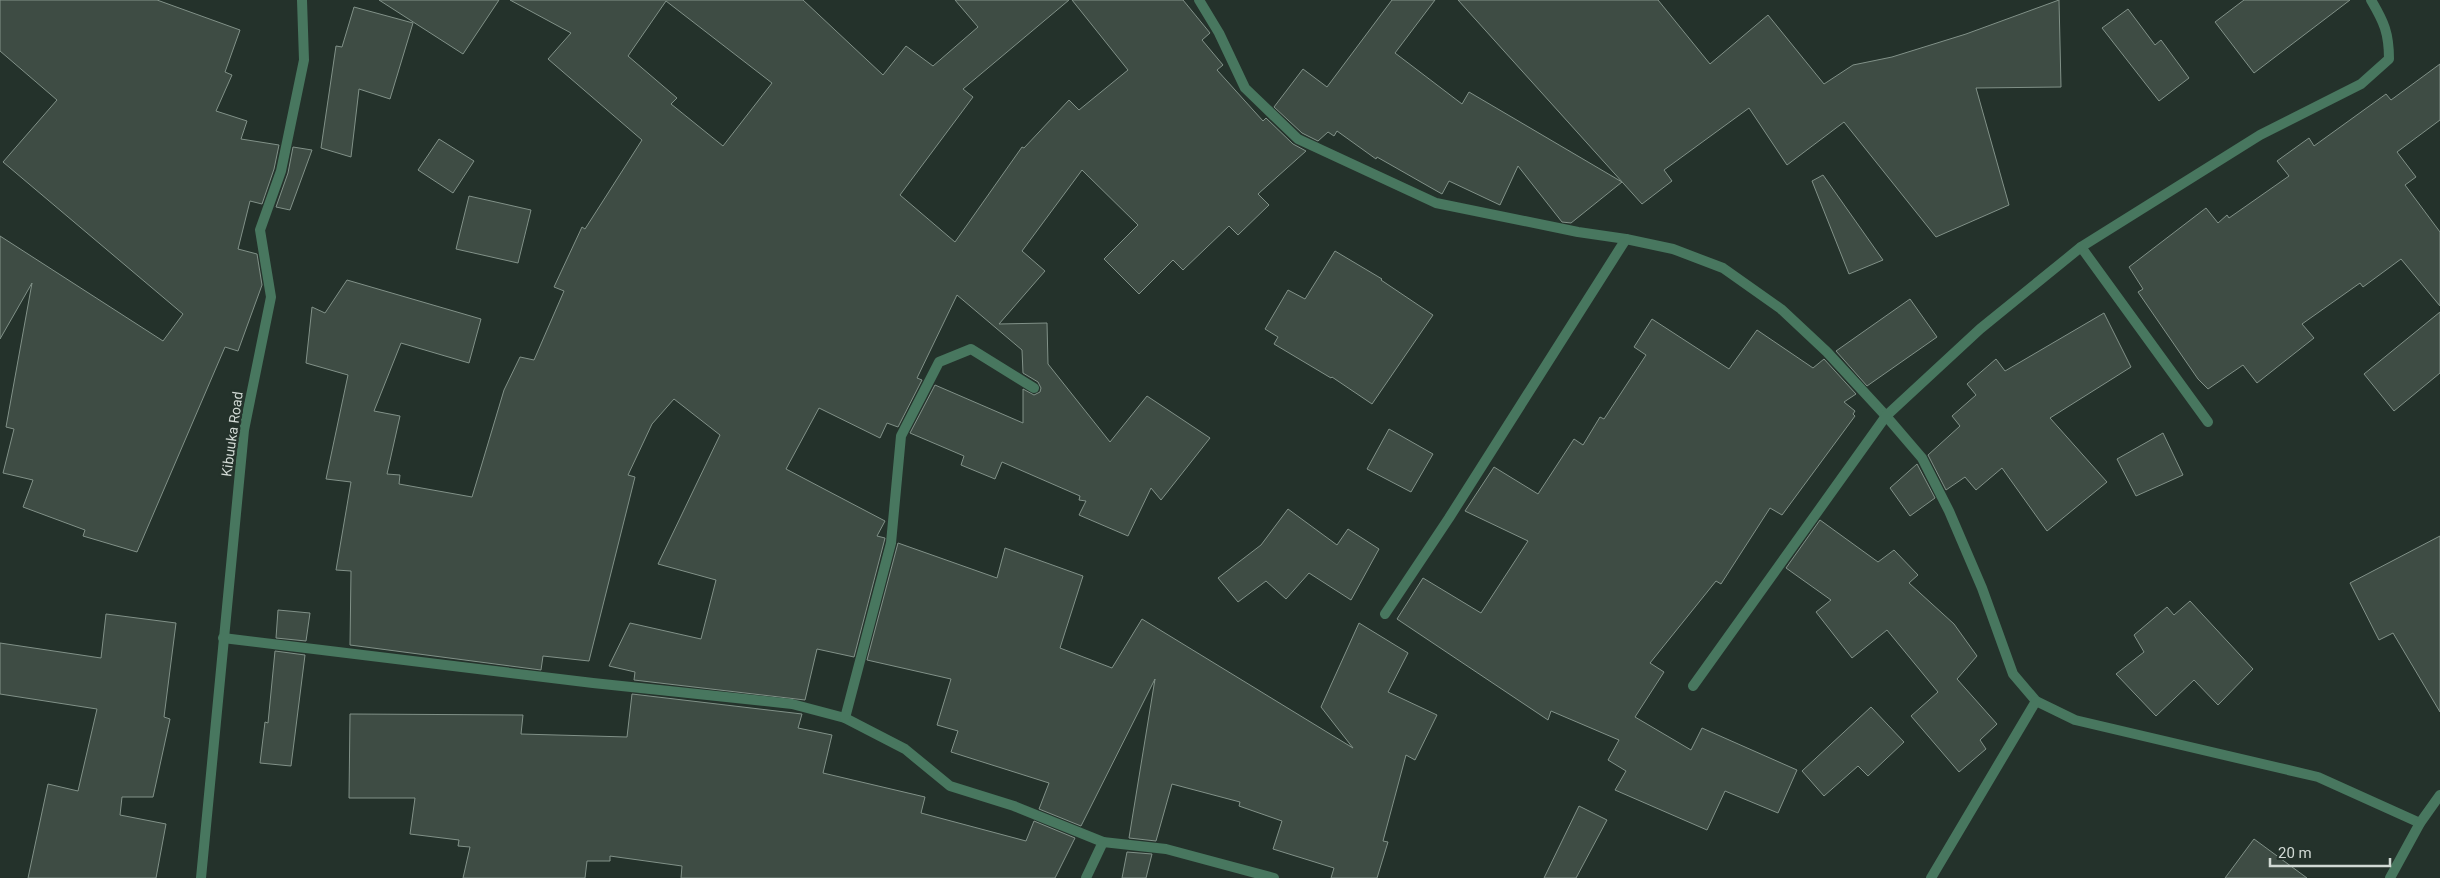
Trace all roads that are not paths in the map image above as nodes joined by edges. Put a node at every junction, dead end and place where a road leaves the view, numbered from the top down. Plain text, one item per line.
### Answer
1 (302, 0) edge
2 (1199, 0) edge
3 (2371, 0) edge
4 (1626, 238) junction
5 (2082, 247) junction
6 (1034, 388) dead end
7 (1886, 416) junction
8 (2208, 422) dead end
9 (1385, 614) dead end
10 (223, 638) junction
11 (1693, 686) dead end
12 (2036, 701) junction
13 (845, 718) junction
14 (2440, 795) edge
15 (2420, 824) junction
16 (1103, 842) junction
17 (201, 878) edge
18 (1086, 878) edge
19 (1274, 878) edge
20 (1931, 878) edge
21 (2390, 878) edge

1 - 10 street, Kibuuka Road
2 - 4 street
3 - 5 street
4 - 7 street
4 - 9 street
5 - 7 street
5 - 8 street
6 - 13 street
7 - 11 street
7 - 12 street
10 - 13 street
10 - 17 street, Kibuuka Road
12 - 15 street
12 - 20 street
13 - 16 street
14 - 15 street
15 - 21 street
16 - 18 street
16 - 19 street

